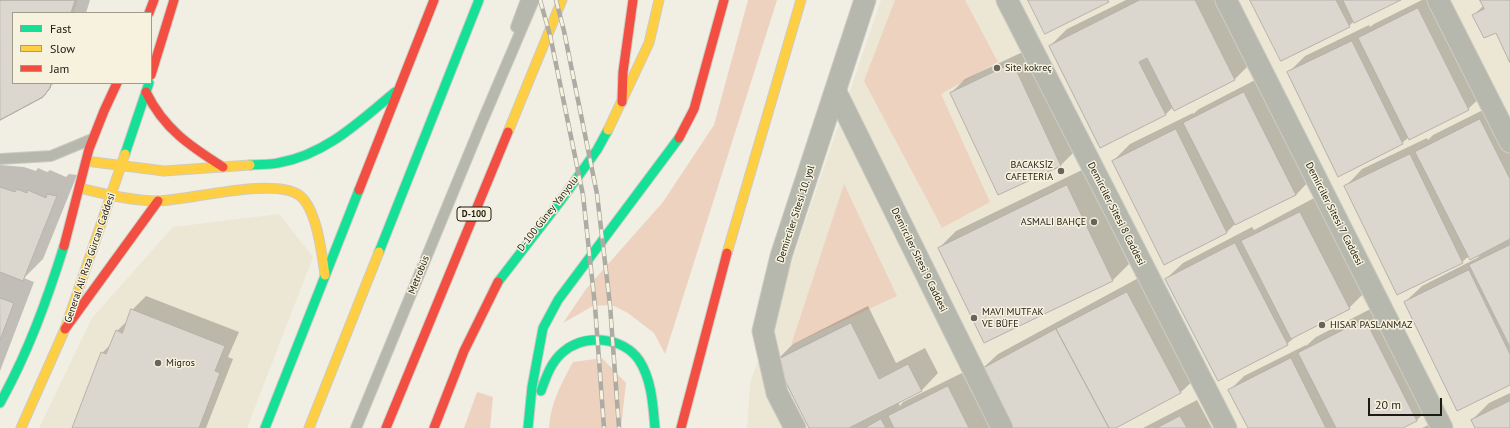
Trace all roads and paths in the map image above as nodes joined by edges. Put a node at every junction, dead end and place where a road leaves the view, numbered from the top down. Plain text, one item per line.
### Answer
1 (154, 0) edge
2 (174, 0) edge
3 (434, 0) edge
4 (479, 0) edge
5 (526, 0) edge
6 (534, 0) edge
7 (562, 0) edge
8 (633, 0) edge
9 (659, 0) edge
10 (724, 0) edge
11 (801, 0) edge
12 (865, 0) edge
13 (1007, 0) edge
14 (1226, 0) edge
15 (1438, 0) edge
16 (149, 12) edge
17 (152, 72) edge
18 (116, 84) edge
19 (147, 88) edge
20 (397, 90) junction
21 (836, 92) junction
22 (622, 102) junction
23 (482, 122) junction
24 (94, 138) junction
25 (1510, 142) edge
26 (0, 159) edge
27 (86, 161) junction
28 (121, 167) junction
29 (223, 167) junction
30 (80, 188) junction
31 (111, 196) junction
32 (158, 201) junction
33 (325, 275) junction
34 (65, 330) junction
35 (0, 403) edge
36 (21, 428) edge
37 (265, 428) edge
38 (309, 428) edge
39 (356, 428) edge
40 (386, 428) edge
41 (434, 428) edge
42 (529, 428) edge
43 (655, 428) edge
44 (681, 428) edge
45 (795, 428) edge
46 (1002, 428) edge
47 (1226, 428) edge
48 (1442, 428) edge

1 - 16 main road
2 - 17 main road
3 - 20 main road
4 - 38 main road
5 - 23 lane
6 - 23 lane
7 - 40 main road, D-100
8 - 22 main road
9 - 22 main road, D-100 Güney Yanyolu
10 - 42 main road
11 - 44 main road
12 - 21 street, Demirciler Sitesi 10. yol
13 - 47 street, Demirciler Sitesi 8 Caddesi
14 - 48 street, Demirciler Sitesi 7 Caddesi
15 - 25 street
18 - 24 main road
19 - 28 main road, General Ali Rıza Gürcan Caddesi
19 - 29 main road
20 - 29 main road
20 - 33 main road
21 - 45 street, Demirciler Sitesi 10. yol
21 - 46 street, Demirciler Sitesi 9 Caddesi
22 - 41 main road, D-100 Güney Yanyolu
23 - 39 lane, Metrobüs
24 - 26 lane
24 - 27 main road
27 - 28 main road
27 - 30 main road
28 - 29 main road
28 - 31 main road, General Ali Rıza Gürcan Caddesi
30 - 31 main road
30 - 35 main road
31 - 32 main road
31 - 34 main road, General Ali Rıza Gürcan Caddesi
32 - 33 main road
32 - 34 main road
33 - 37 main road
34 - 36 main road, General Ali Rıza Gürcan Caddesi
42 - 43 main road

